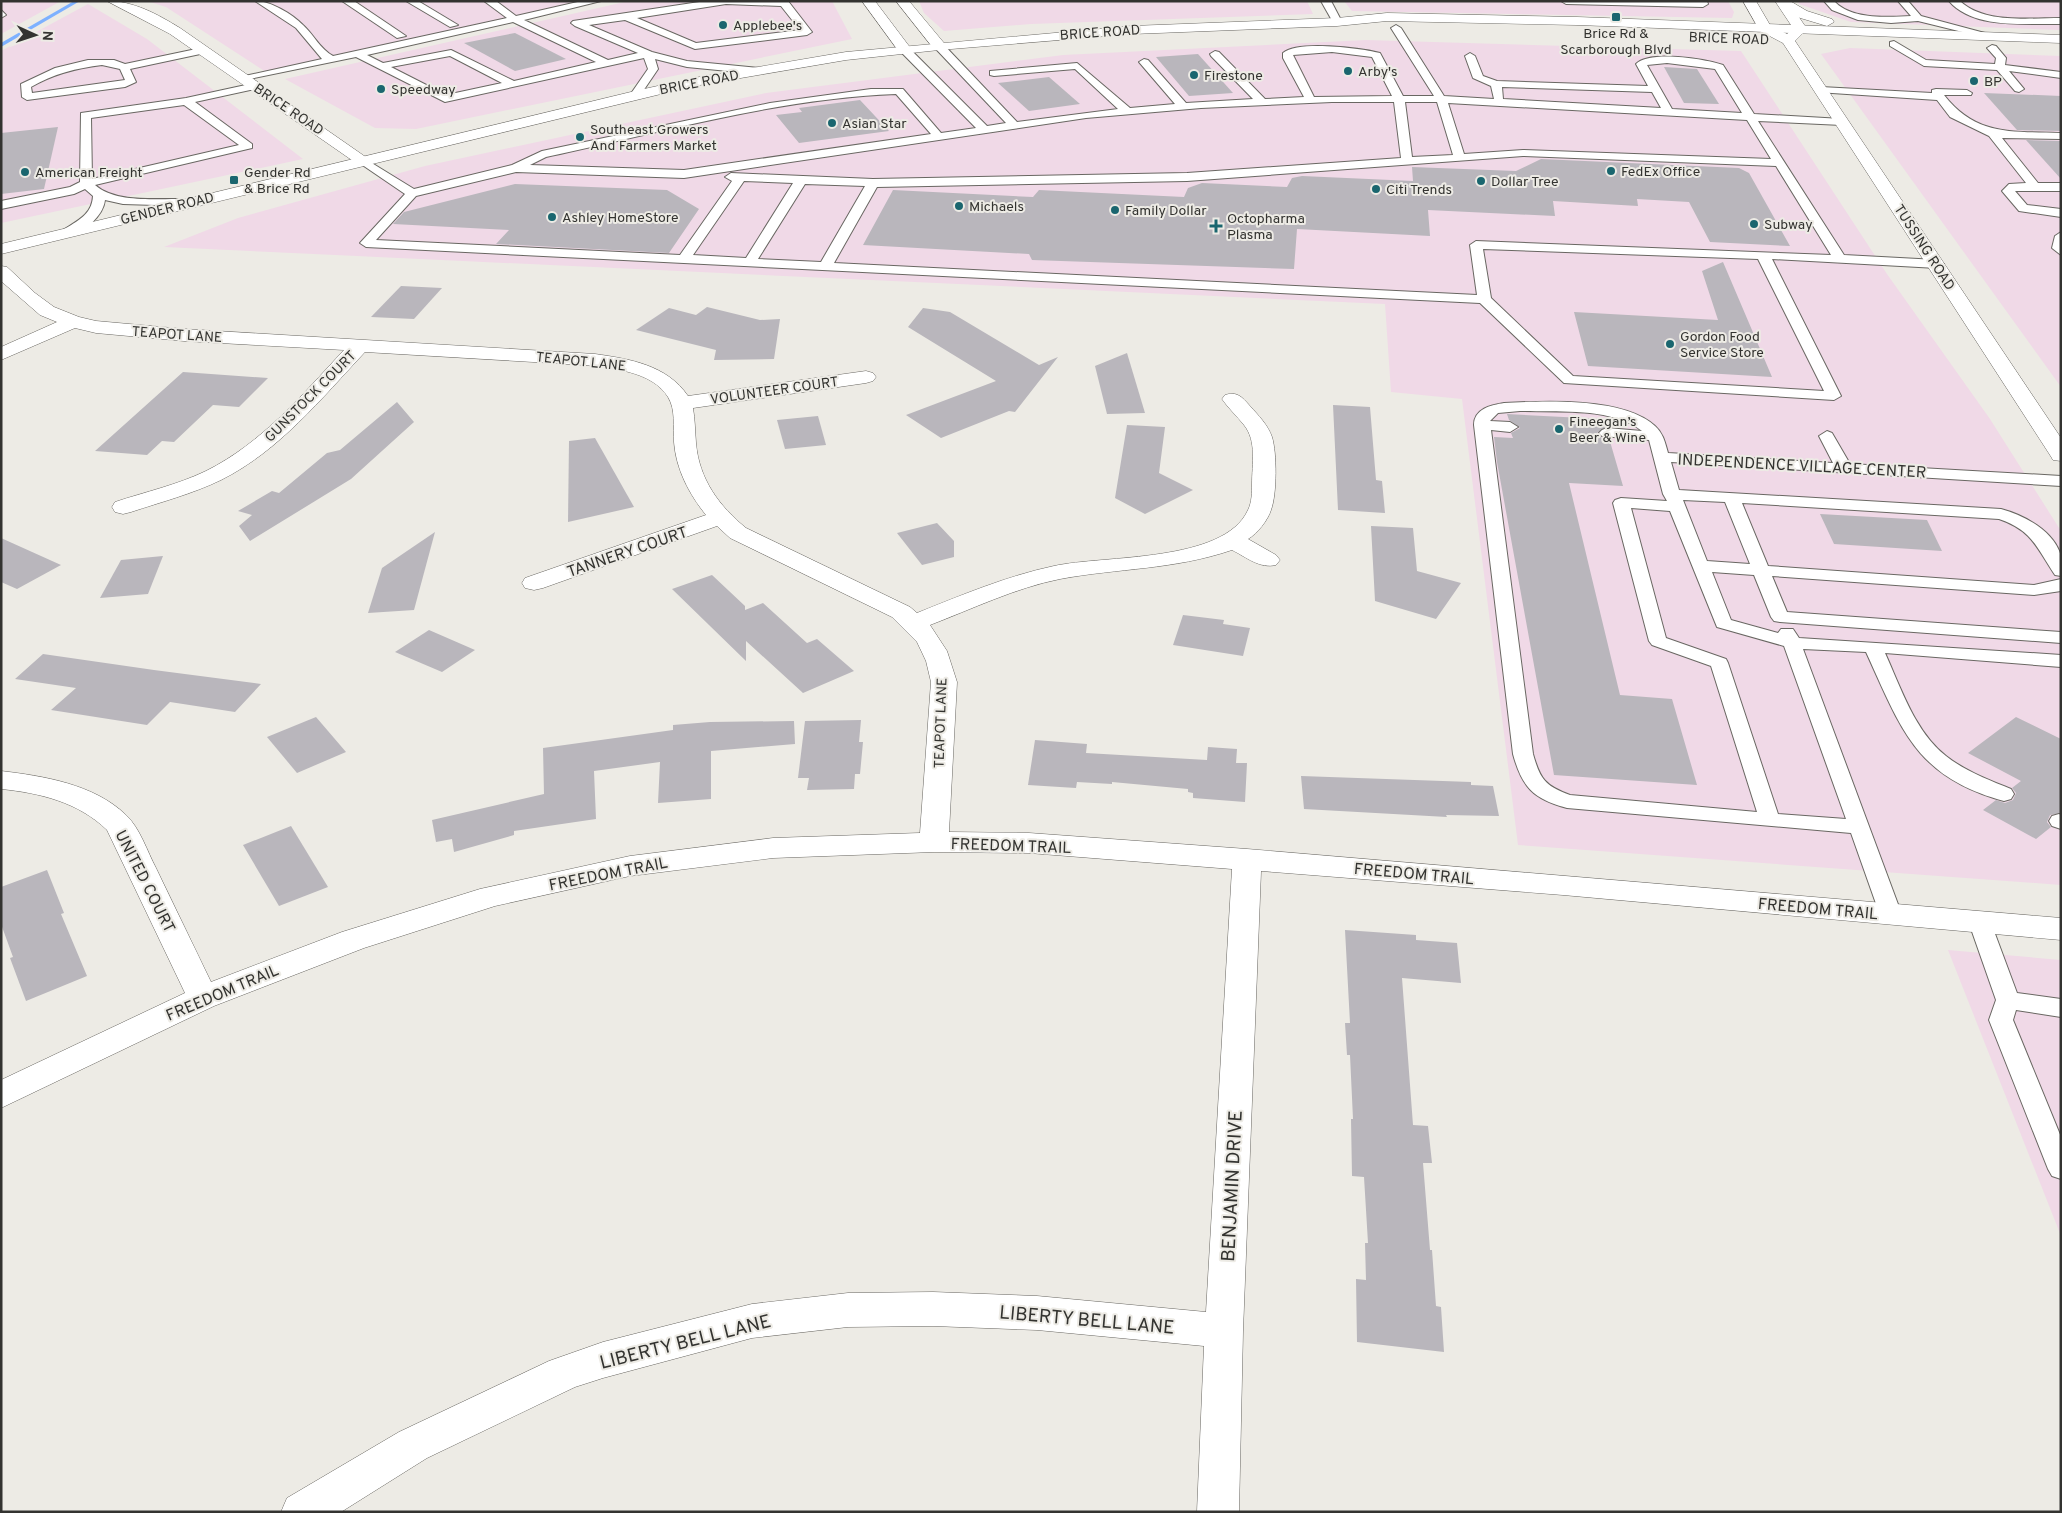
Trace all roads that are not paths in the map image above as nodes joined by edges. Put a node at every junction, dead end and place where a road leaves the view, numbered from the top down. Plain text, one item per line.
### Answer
1 (114, 1) edge
2 (347, 1) edge
3 (411, 1) edge
4 (489, 1) edge
5 (557, 1) edge
6 (596, 1) edge
7 (726, 1) edge
8 (868, 1) edge
9 (902, 1) edge
10 (1326, 1) edge
11 (1562, 1) edge
12 (1566, 1) edge
13 (1702, 1) edge
14 (1749, 1) edge
15 (1781, 1) edge
16 (1829, 1) edge
17 (1903, 1) edge
18 (1954, 1) edge
19 (264, 2) edge
20 (784, 2) edge
21 (569, 7) junction
22 (552, 12) junction
23 (506, 13) junction
24 (625, 16) junction
25 (1918, 18) junction
26 (516, 20) junction
27 (1577, 21) junction
28 (2061, 21) edge
29 (1337, 22) junction
30 (578, 24) junction
31 (453, 25) junction
32 (1396, 28) junction
33 (1765, 28) junction
34 (1800, 29) junction
35 (1877, 32) junction
36 (401, 36) junction
37 (2061, 39) edge
38 (1788, 40) junction
39 (1991, 42) junction
40 (1894, 44) junction
41 (939, 46) junction
42 (202, 50) junction
43 (905, 50) junction
44 (2061, 51) edge
45 (322, 54) junction
46 (358, 54) junction
47 (648, 54) junction
48 (1215, 54) dead end
49 (1470, 56) dead end
50 (332, 60) junction
51 (1144, 62) dead end
52 (606, 63) junction
53 (1924, 63) junction
54 (382, 66) junction
55 (124, 67) junction
56 (2000, 67) junction
57 (479, 68) junction
58 (455, 69) dead end
59 (418, 71) dead end
60 (759, 71) junction
61 (392, 72) junction
62 (994, 73) dead end
63 (1951, 74) dead end
64 (2061, 75) edge
65 (496, 76) junction
66 (1989, 76) dead end
67 (2008, 76) junction
68 (471, 78) dead end
69 (434, 80) dead end
70 (249, 82) junction
71 (410, 82) junction
72 (512, 84) junction
73 (1496, 84) junction
74 (1934, 88) junction
75 (1655, 89) junction
76 (1821, 90) junction
77 (1964, 90) dead end
78 (2003, 91) dead end
79 (635, 95) junction
80 (1399, 99) junction
81 (1440, 99) junction
82 (186, 100) junction
83 (1311, 100) junction
84 (1262, 102) junction
85 (1500, 102) junction
86 (1184, 107) junction
87 (1668, 111) junction
88 (1128, 112) junction
89 (1752, 116) junction
90 (1842, 122) junction
91 (1014, 126) junction
92 (984, 130) junction
93 (1993, 134) junction
94 (2061, 136) edge
95 (939, 137) junction
96 (1460, 158) junction
97 (362, 160) junction
98 (1407, 162) junction
99 (1780, 163) junction
100 (516, 168) junction
101 (684, 174) junction
102 (741, 177) junction
103 (801, 180) junction
104 (873, 183) junction
105 (86, 184) junction
106 (2034, 186) junction
107 (2061, 187) edge
108 (412, 193) junction
109 (99, 195) junction
110 (185, 203) junction
111 (1, 206) edge
112 (2061, 213) edge
113 (67, 233) junction
114 (2061, 236) edge
115 (1, 249) edge
116 (2061, 251) edge
117 (1763, 256) junction
118 (1840, 259) junction
119 (682, 260) junction
120 (749, 263) junction
121 (1937, 264) junction
122 (826, 267) junction
123 (1, 271) edge
124 (1484, 300) junction
125 (73, 322) junction
126 (360, 346) junction
127 (1, 354) edge
128 (866, 377) dead end
129 (1232, 399) dead end
130 (682, 403) junction
131 (1482, 425) junction
132 (1510, 427) dead end
133 (1608, 433) dead end
134 (1655, 436) junction
135 (1827, 436) dead end
136 (2061, 455) edge
137 (1661, 457) junction
138 (1844, 468) junction
139 (2061, 481) edge
140 (1731, 497) junction
141 (1674, 500) junction
142 (123, 507) dead end
143 (719, 518) junction
144 (1232, 540) junction
145 (1268, 560) dead end
146 (1702, 566) junction
147 (1760, 570) junction
148 (2061, 571) edge
149 (534, 583) dead end
150 (2061, 584) edge
151 (1780, 618) junction
152 (916, 622) junction
153 (2061, 638) edge
154 (1792, 643) junction
155 (1873, 647) junction
156 (2061, 661) edge
157 (1, 780) edge
158 (2004, 794) dead end
159 (1770, 820) junction
160 (1858, 827) junction
161 (934, 842) junction
162 (1247, 859) junction
163 (1890, 915) junction
164 (1980, 923) junction
165 (2061, 929) edge
166 (203, 998) junction
167 (2008, 1000) junction
168 (2061, 1008) edge
169 (1, 1095) edge
170 (2061, 1169) edge
171 (1224, 1331) junction
172 (302, 1512) edge
173 (1218, 1512) edge

1 - 42 main road, BRICE ROAD
2 - 36 lane
3 - 31 lane
4 - 23 lane
5 - 21 lane
5 - 23 lane
6 - 21 lane
7 - 20 lane
7 - 24 lane
8 - 43 main road
9 - 41 main road
10 - 29 lane
11 - 27 lane
12 - 13 lane
14 - 33 main road
15 - 34 main road
15 - 35 main road
16 - 25 lane
17 - 25 lane
18 - 28 lane
19 - 45 lane
20 - 24 lane
21 - 22 lane
22 - 26 lane
22 - 30 lane
23 - 26 lane
23 - 31 lane
24 - 30 lane
25 - 39 lane
26 - 46 lane
26 - 52 lane
27 - 29 main road, BRICE ROAD
27 - 33 main road, BRICE ROAD
29 - 32 main road, BRICE ROAD
29 - 41 main road, BRICE ROAD
30 - 47 lane
31 - 36 lane
32 - 38 main road, BRICE ROAD
32 - 81 lane
33 - 34 main road, BRICE ROAD
33 - 38 main road
34 - 35 main road, BRICE ROAD
34 - 38 main road
35 - 39 main road, BRICE ROAD
36 - 45 lane
37 - 39 main road, BRICE ROAD
38 - 40 main road, BRICE ROAD
38 - 76 main road, TUSSING ROAD
39 - 40 main road, BRICE ROAD
39 - 44 main road, BRICE ROAD
39 - 56 lane
40 - 53 lane
41 - 43 main road, BRICE ROAD
41 - 91 lane
42 - 55 lane
42 - 70 main road, BRICE ROAD
43 - 60 main road, BRICE ROAD
43 - 92 lane
45 - 50 lane
46 - 50 lane
46 - 54 lane
47 - 52 lane
47 - 60 lane
47 - 79 lane
48 - 84 lane
49 - 73 lane
50 - 70 lane
51 - 86 lane
52 - 72 lane
53 - 56 lane
53 - 63 lane
54 - 57 lane
54 - 61 lane
55 - 55 lane
56 - 64 lane
56 - 67 lane
57 - 58 lane
57 - 65 lane
59 - 61 lane
60 - 79 main road, BRICE ROAD
61 - 71 lane
62 - 88 lane
65 - 68 lane
65 - 72 lane
66 - 67 lane
67 - 78 lane
69 - 71 lane
70 - 82 lane
70 - 97 main road, BRICE ROAD
71 - 72 lane
73 - 75 lane
73 - 85 lane
74 - 76 lane
74 - 77 lane
74 - 93 lane
75 - 87 lane
75 - 89 lane
76 - 90 main road, TUSSING ROAD
79 - 97 main road, BRICE ROAD
80 - 81 lane
80 - 83 lane
80 - 83 lane
80 - 98 lane
81 - 85 lane
81 - 96 lane
82 - 105 lane
82 - 105 lane
83 - 84 lane
84 - 86 lane
85 - 87 lane
86 - 88 lane
87 - 89 lane
88 - 91 lane
89 - 90 lane
89 - 99 lane
90 - 121 main road, TUSSING ROAD
91 - 92 lane
92 - 95 lane
93 - 94 lane
93 - 106 lane
95 - 100 lane
95 - 101 lane
96 - 98 lane
96 - 99 lane
97 - 108 lane
97 - 110 main road, GENDER ROAD
98 - 104 lane
99 - 118 lane
100 - 101 lane
100 - 108 lane
101 - 102 lane
102 - 103 lane
102 - 119 lane
103 - 104 lane
103 - 120 lane
104 - 122 lane
105 - 109 lane
105 - 111 lane
106 - 107 lane
106 - 112 lane
108 - 119 lane
109 - 110 lane
109 - 113 lane
110 - 113 main road, GENDER ROAD
113 - 115 main road, GENDER ROAD
114 - 116 lane
117 - 118 lane
117 - 124 lane
117 - 124 lane
118 - 121 lane
119 - 120 lane
120 - 122 lane
121 - 136 main road, TUSSING ROAD
122 - 124 lane
123 - 125 main road, TEAPOT LANE
125 - 126 main road, TEAPOT LANE
125 - 127 main road
126 - 130 main road, TEAPOT LANE
126 - 142 main road, GUNSTOCK COURT
128 - 130 main road, VOLUNTEER COURT
129 - 144 main road
130 - 143 main road, TEAPOT LANE
131 - 132 lane
131 - 134 lane
131 - 159 lane
133 - 134 lane
134 - 137 lane
135 - 138 lane
137 - 138 lane, INDEPENDENCE VILLAGE CENTER
137 - 141 lane, INDEPENDENCE VILLAGE CENTER
138 - 139 lane, INDEPENDENCE VILLAGE CENTER
140 - 141 lane
140 - 147 lane
140 - 148 lane
141 - 146 lane, INDEPENDENCE VILLAGE CENTER
141 - 159 lane
143 - 149 main road, TANNERY COURT
143 - 152 main road, TEAPOT LANE
144 - 145 main road
144 - 152 main road
146 - 147 lane
146 - 154 lane, INDEPENDENCE VILLAGE CENTER
147 - 150 lane
147 - 151 lane
151 - 153 lane
151 - 154 lane
152 - 161 main road, TEAPOT LANE
154 - 155 lane
154 - 160 lane
155 - 156 lane
155 - 158 lane
157 - 166 main road, UNITED COURT
159 - 160 lane
160 - 163 lane
161 - 162 main road, FREEDOM TRAIL
161 - 166 main road, FREEDOM TRAIL
162 - 163 main road, FREEDOM TRAIL
162 - 171 main road, BENJAMIN DRIVE
163 - 164 main road, FREEDOM TRAIL
164 - 165 main road, FREEDOM TRAIL
164 - 167 lane
166 - 169 main road, FREEDOM TRAIL
167 - 168 lane
167 - 170 lane
171 - 172 main road, LIBERTY BELL LANE
171 - 173 main road, BENJAMIN DRIVE

